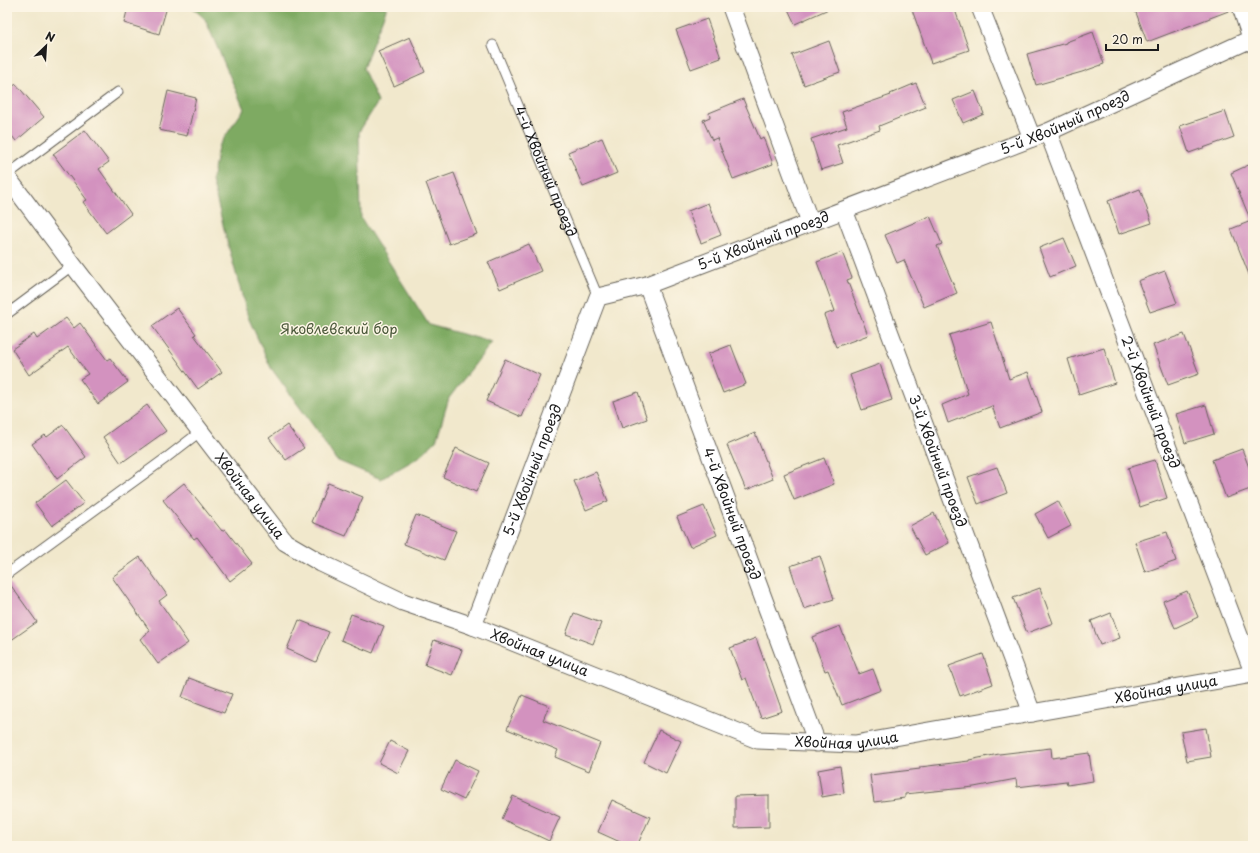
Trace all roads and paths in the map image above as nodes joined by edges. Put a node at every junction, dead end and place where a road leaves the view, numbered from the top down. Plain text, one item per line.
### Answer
1 (731, 7) edge
2 (980, 7) edge
3 (1241, 7) edge
4 (1252, 40) edge
5 (493, 44) dead end
6 (118, 92) dead end
7 (1048, 132) junction
8 (1032, 138) junction
9 (7, 176) edge
10 (844, 210) junction
11 (810, 222) junction
12 (73, 265) junction
13 (647, 285) junction
14 (598, 297) junction
15 (7, 314) edge
16 (201, 431) junction
17 (7, 574) edge
18 (473, 626) junction
19 (1253, 673) edge
20 (1032, 713) junction
21 (817, 743) junction

1 - 11 street
2 - 8 street
3 - 4 street
4 - 7 street, 5-й Хвойный проезд
5 - 14 lane, 4-й Хвойный проезд
6 - 9 lane
7 - 8 street, 5-й Хвойный проезд
7 - 19 street, 2-й Хвойный проезд
8 - 10 street, 5-й Хвойный проезд
9 - 12 street, Хвойная улица
10 - 11 street, 5-й Хвойный проезд
10 - 20 street, 3-й Хвойный проезд
11 - 13 street, 5-й Хвойный проезд
12 - 15 lane
12 - 16 street, Хвойная улица
13 - 14 street, 5-й Хвойный проезд
13 - 21 street, 4-й Хвойный проезд
14 - 18 street, 5-й Хвойный проезд
16 - 17 lane
16 - 18 street, Хвойная улица
18 - 21 street, Хвойная улица
19 - 20 street, Хвойная улица
20 - 21 street, Хвойная улица

